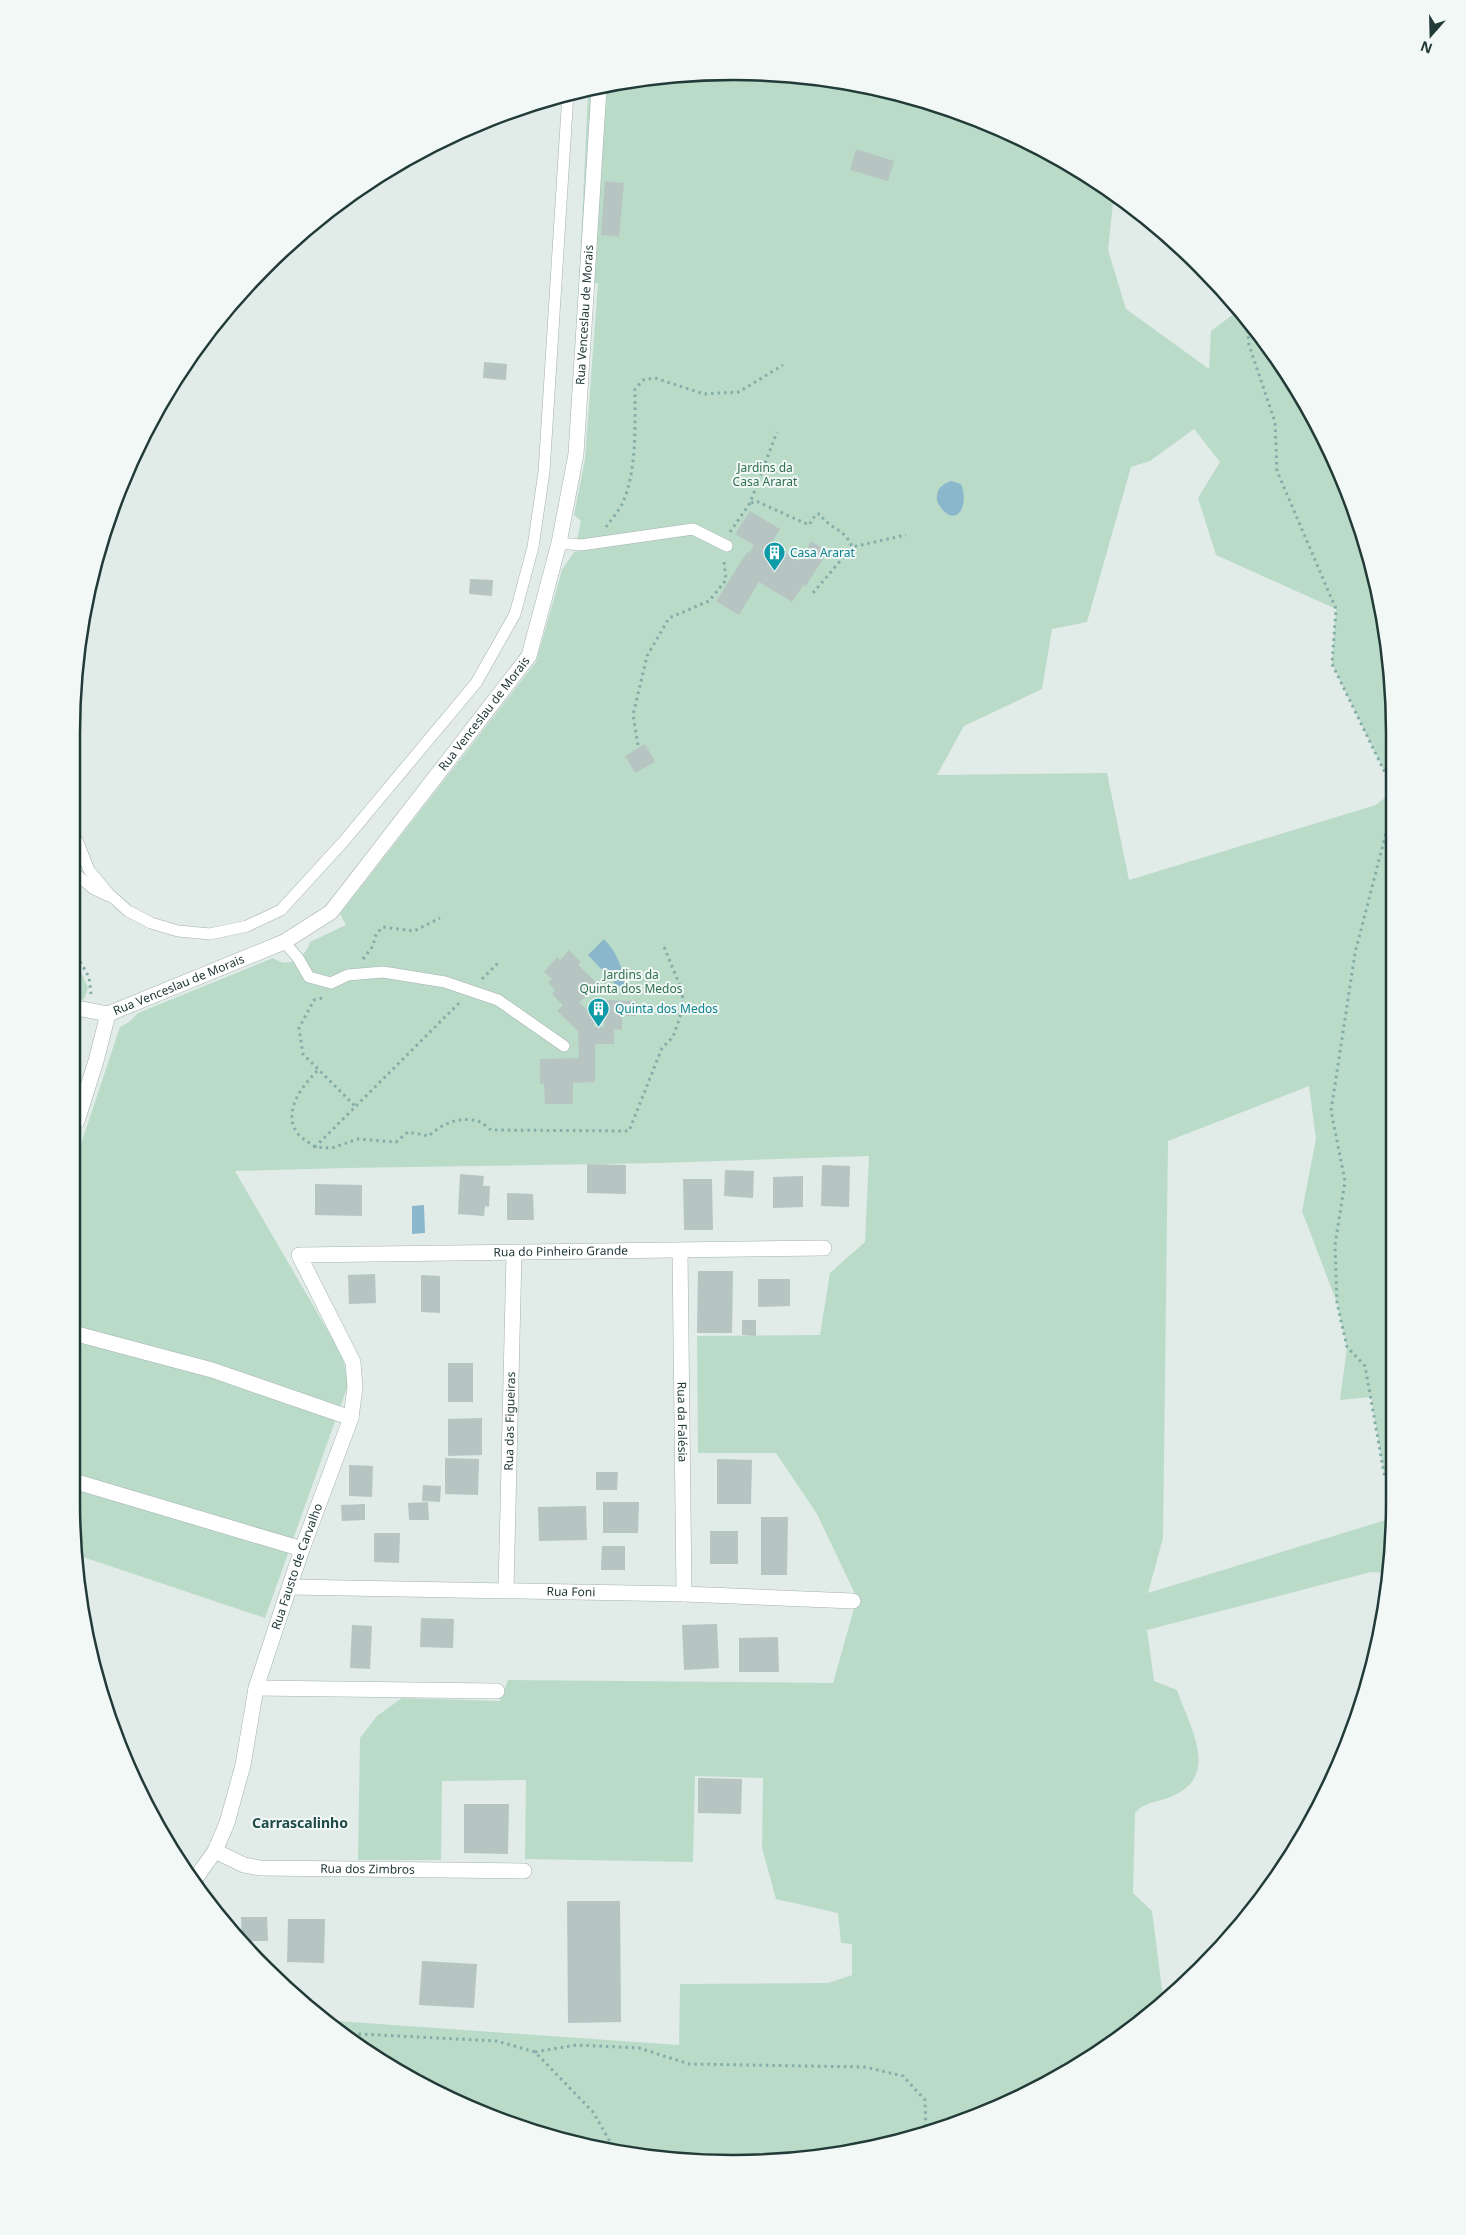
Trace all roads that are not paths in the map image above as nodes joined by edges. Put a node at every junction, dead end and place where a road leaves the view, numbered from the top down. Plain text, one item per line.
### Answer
1 (599, 95) edge
2 (567, 101) edge
3 (559, 543) junction
4 (725, 544) road end
5 (80, 848) edge
6 (80, 877) edge
7 (113, 897) junction
8 (284, 942) junction
9 (80, 1009) edge
10 (101, 1013) junction
11 (564, 1046) dead end
12 (80, 1111) edge
13 (824, 1248) dead end
14 (680, 1251) junction
15 (514, 1254) junction
16 (299, 1255) joint
17 (80, 1335) edge
18 (351, 1418) junction
19 (80, 1483) edge
20 (302, 1549) junction
21 (290, 1587) junction
22 (506, 1590) junction
23 (684, 1594) junction
24 (853, 1601) dead end
25 (256, 1688) junction
26 (497, 1691) dead end
27 (215, 1851) junction
28 (524, 1871) dead end
29 (198, 1876) edge

1 - 3 street, Rua Venceslau de Morais
2 - 7 lane
3 - 4 lane
3 - 8 street, Rua Venceslau de Morais
5 - 7 lane
6 - 7 lane
8 - 10 street, Rua Venceslau de Morais
8 - 11 lane
9 - 10 street
10 - 12 street
13 - 14 street, Rua do Pinheiro Grande
14 - 15 street, Rua do Pinheiro Grande
14 - 23 street, Rua da Falésia
15 - 16 street, Rua do Pinheiro Grande
15 - 22 street, Rua das Figueiras
16 - 18 street, Rua Fausto de Carvalho
17 - 18 street
18 - 20 street, Rua Fausto de Carvalho
19 - 20 street
20 - 21 street, Rua Fausto de Carvalho
21 - 22 street, Rua Foni
21 - 25 street, Rua Fausto de Carvalho
22 - 23 street, Rua Foni
23 - 24 street, Rua Foni
25 - 26 street
25 - 27 street, Rua Fausto de Carvalho
27 - 28 street, Rua dos Zimbros
27 - 29 street, Rua Fausto de Carvalho

